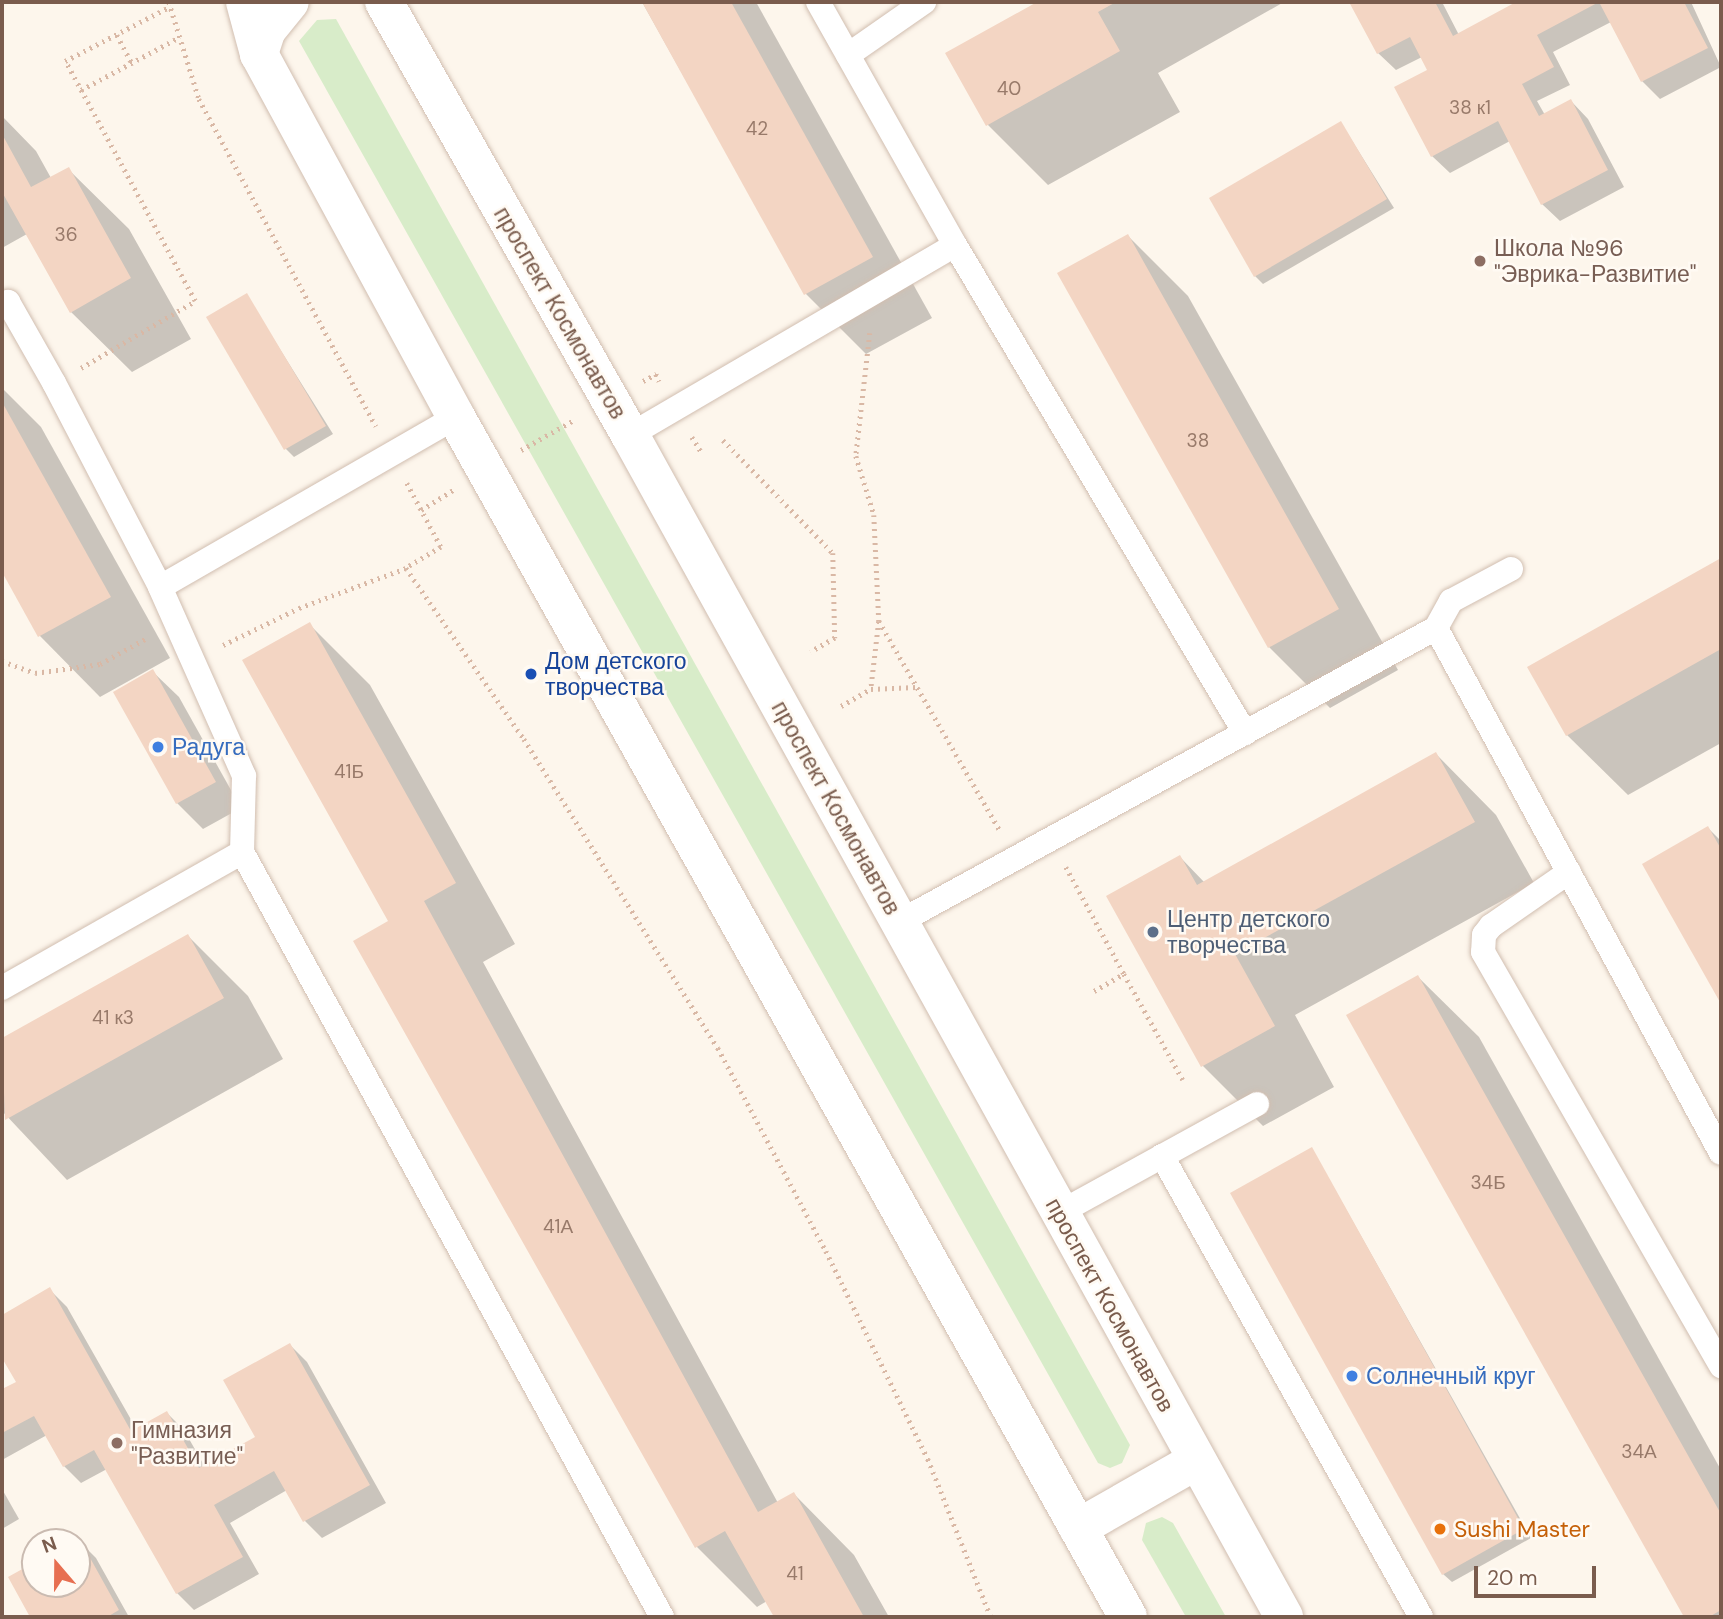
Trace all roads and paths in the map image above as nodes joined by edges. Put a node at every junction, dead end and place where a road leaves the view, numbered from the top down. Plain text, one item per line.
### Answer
1 (245, 2) edge
2 (290, 2) edge
3 (384, 2) edge
4 (818, 2) edge
5 (924, 2) edge
6 (170, 4) edge
7 (117, 35) junction
8 (180, 37) junction
9 (259, 54) junction
10 (848, 55) junction
11 (132, 63) junction
12 (81, 90) junction
13 (955, 245) junction
14 (875, 292) junction
15 (2, 305) edge
16 (54, 383) junction
17 (456, 417) junction
18 (630, 435) junction
19 (723, 440) dead end
20 (391, 454) junction
21 (405, 568) junction
22 (1511, 569) dead end
23 (160, 587) junction
24 (879, 621) junction
25 (175, 622) junction
26 (1436, 628) junction
27 (811, 652) dead end
28 (192, 660) junction
29 (2, 662) edge
30 (916, 687) junction
31 (871, 689) junction
32 (841, 706) dead end
33 (1245, 733) junction
34 (1006, 841) dead end
35 (242, 852) junction
36 (1059, 855) dead end
37 (1569, 872) junction
38 (899, 922) junction
39 (1124, 974) junction
40 (2, 989) edge
41 (1094, 991) dead end
42 (1183, 1080) dead end
43 (1257, 1104) dead end
44 (1721, 1153) edge
45 (1162, 1156) junction
46 (1059, 1213) junction
47 (1721, 1366) edge
48 (1196, 1461) junction
49 (1078, 1528) junction
50 (662, 1617) edge
51 (991, 1617) edge
52 (1128, 1617) edge
53 (1284, 1617) edge
54 (1421, 1617) edge

1 - 9 main road
2 - 9 main road
3 - 18 main road, проспект Космонавтов
4 - 10 lane
5 - 10 lane
6 - 7 path
6 - 8 path
7 - 11 path
7 - 12 path
8 - 11 path
8 - 20 path
9 - 17 main road
10 - 13 lane
11 - 12 path
12 - 16 path
13 - 14 lane
13 - 33 lane
14 - 18 lane
14 - 24 path
15 - 16 lane
16 - 23 lane
17 - 20 lane
17 - 49 main road
18 - 38 main road, проспект Космонавтов
19 - 27 path
20 - 21 path
20 - 23 lane
21 - 28 path
21 - 51 path
22 - 26 lane
23 - 25 lane
24 - 30 path
24 - 31 path
25 - 28 lane
25 - 29 path
26 - 33 lane
26 - 37 lane
28 - 35 lane
30 - 31 path
30 - 34 path
31 - 32 path
33 - 38 lane
35 - 40 lane
35 - 50 lane
36 - 39 path
37 - 44 lane
37 - 47 lane
38 - 46 main road, проспект Космонавтов
39 - 41 path
39 - 42 path
43 - 45 lane
45 - 46 lane
45 - 54 lane
46 - 48 main road, проспект Космонавтов
48 - 49 main road
48 - 53 main road, проспект Космонавтов
49 - 52 main road

